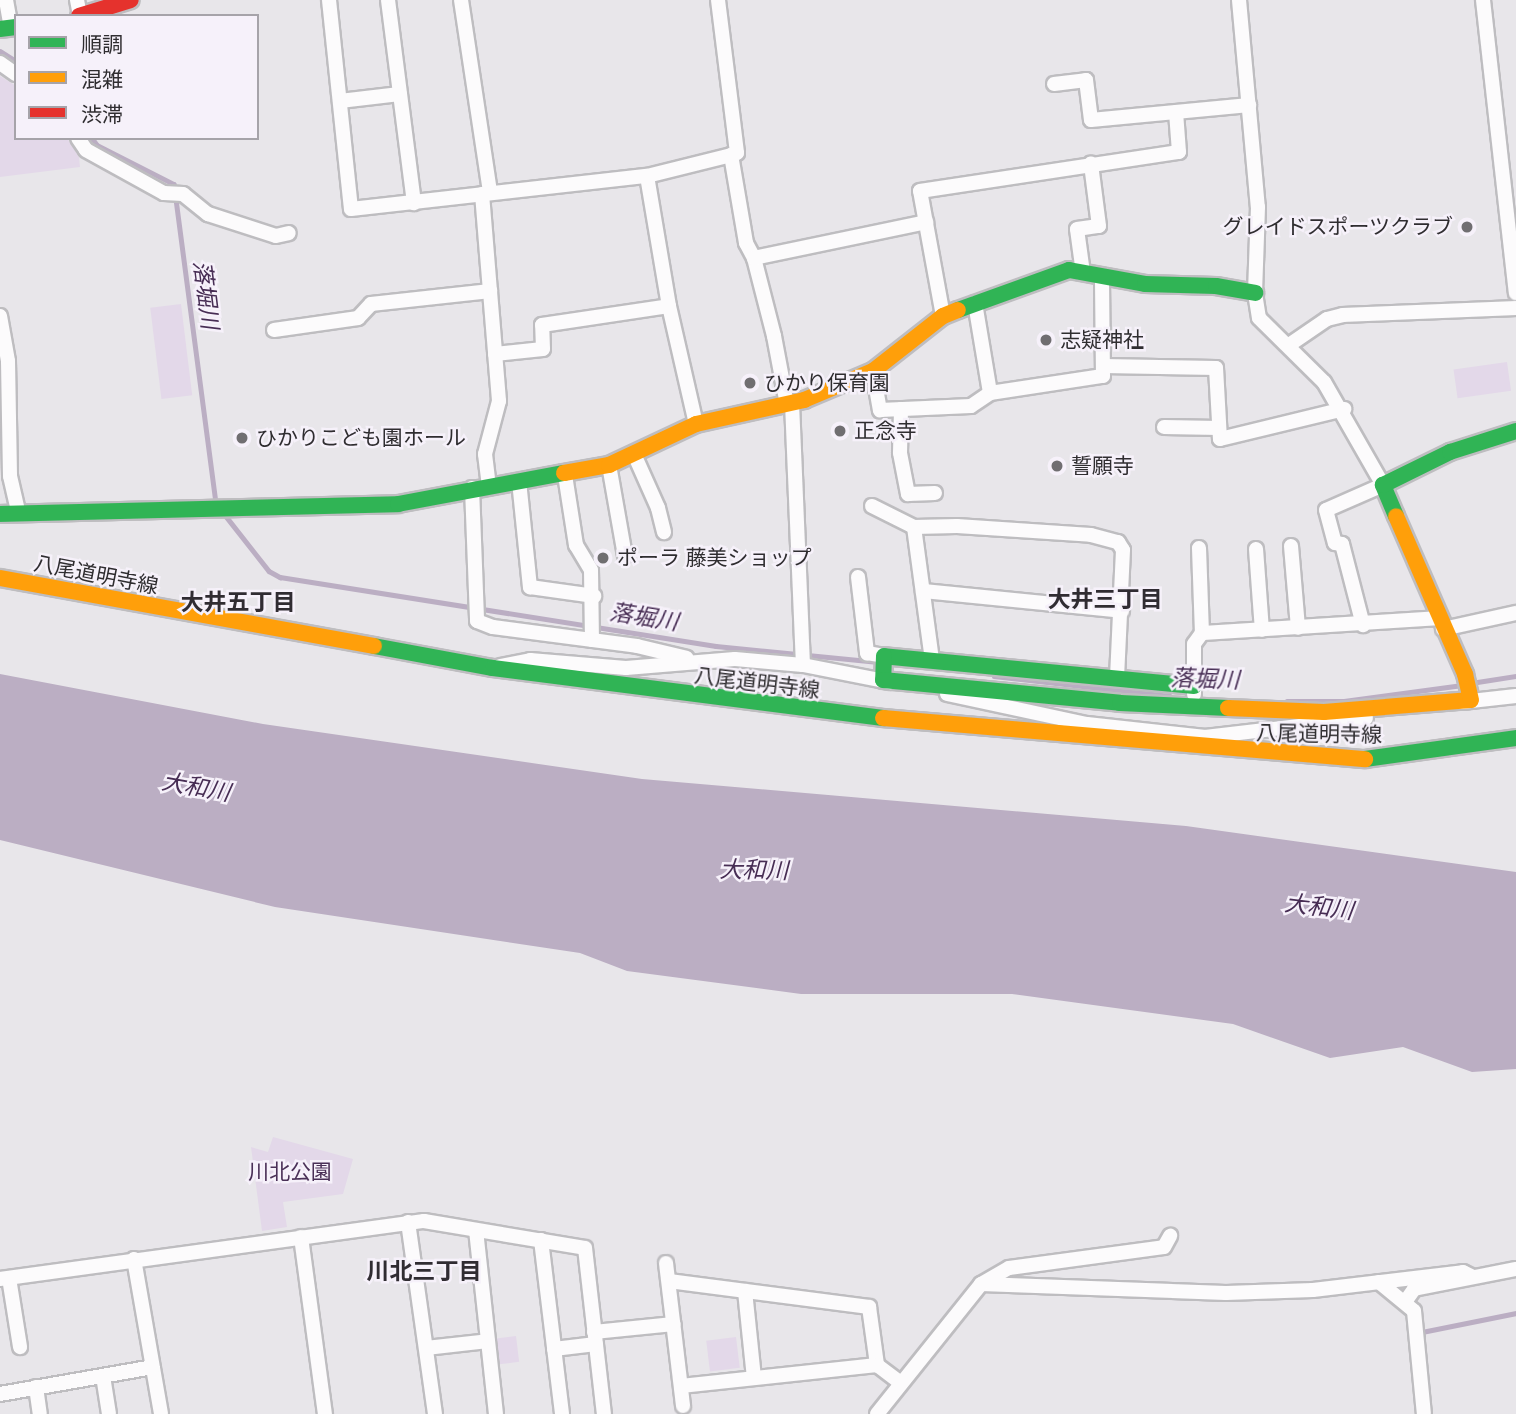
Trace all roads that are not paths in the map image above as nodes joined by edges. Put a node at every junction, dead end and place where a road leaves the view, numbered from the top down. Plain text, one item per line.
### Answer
1 (6, 0) edge
2 (329, 0) edge
3 (388, 0) edge
4 (461, 0) edge
5 (718, 0) edge
6 (1239, 0) edge
7 (1482, 0) edge
8 (124, 1) edge
9 (86, 14) edge
10 (9, 28) edge
11 (1054, 84) dead end
12 (400, 94) junction
13 (340, 101) junction
14 (1249, 104) junction
15 (1176, 112) junction
16 (79, 140) edge
17 (731, 155) junction
18 (1091, 164) junction
19 (648, 176) junction
20 (486, 192) junction
21 (414, 203) junction
22 (926, 222) junction
23 (289, 233) dead end
24 (754, 258) junction
25 (1083, 273) junction
26 (1102, 277) junction
27 (490, 291) junction
28 (1255, 293) junction
29 (1516, 293) edge
30 (975, 303) junction
31 (669, 306) junction
32 (1516, 308) edge
33 (0, 316) edge
34 (943, 316) junction
35 (274, 330) dead end
36 (1289, 345) junction
37 (495, 354) junction
38 (1103, 366) junction
39 (873, 371) junction
40 (990, 393) junction
41 (790, 404) junction
42 (901, 409) junction
43 (1344, 409) junction
44 (696, 424) junction
45 (1164, 427) dead end
46 (1219, 428) junction
47 (1516, 431) edge
48 (634, 454) junction
49 (609, 465) junction
50 (565, 475) junction
51 (5, 476) edge
52 (519, 481) junction
53 (489, 485) junction
54 (1383, 485) junction
55 (472, 488) junction
56 (935, 493) dead end
57 (872, 506) dead end
58 (18, 512) junction
59 (0, 513) edge
60 (914, 527) junction
61 (664, 533) dead end
62 (1291, 546) dead end
63 (1199, 548) dead end
64 (1256, 549) dead end
65 (625, 556) dead end
66 (858, 577) dead end
67 (0, 578) edge
68 (923, 591) junction
69 (594, 596) junction
70 (1122, 611) junction
71 (1516, 613) edge
72 (1441, 624) junction
73 (1363, 625) junction
74 (1298, 628) junction
75 (1262, 631) junction
76 (592, 632) junction
77 (1202, 634) junction
78 (803, 659) junction
79 (691, 660) junction
80 (932, 660) junction
81 (884, 667) junction
82 (493, 668) junction
83 (1117, 679) junction
84 (1469, 690) junction
85 (1516, 696) edge
86 (1194, 697) junction
87 (1516, 738) edge
88 (1145, 740) junction
89 (408, 1222) junction
90 (476, 1230) junction
91 (1170, 1236) dead end
92 (301, 1237) junction
93 (541, 1240) junction
94 (134, 1259) junction
95 (666, 1263) dead end
96 (1516, 1269) edge
97 (1471, 1276) junction
98 (5, 1279) edge
99 (668, 1281) junction
100 (1379, 1282) junction
101 (981, 1284) junction
102 (745, 1291) junction
103 (1405, 1301) junction
104 (674, 1324) junction
105 (595, 1338) junction
106 (488, 1341) junction
107 (20, 1348) dead end
108 (426, 1348) junction
109 (554, 1349) junction
110 (877, 1365) junction
111 (153, 1367) junction
112 (103, 1376) junction
113 (754, 1378) junction
114 (901, 1384) junction
115 (681, 1386) junction
116 (36, 1387) junction
117 (0, 1394) edge
118 (683, 1406) dead end
119 (40, 1414) edge
120 (108, 1414) edge
121 (161, 1414) edge
122 (325, 1414) edge
123 (435, 1414) edge
124 (496, 1414) edge
125 (562, 1414) edge
126 (604, 1414) edge
127 (877, 1414) edge
128 (1424, 1414) edge

1 - 10 street
2 - 13 street
3 - 12 street
4 - 20 street
5 - 17 street
6 - 14 street
7 - 29 street
8 - 9 street
11 - 15 street
12 - 13 street
12 - 21 street
13 - 21 street
14 - 15 street
14 - 28 street
15 - 18 street
16 - 23 street
17 - 19 street
17 - 24 street
18 - 22 street
18 - 25 street
19 - 20 street
19 - 31 street
20 - 21 street
20 - 27 street
22 - 24 street
22 - 34 street
24 - 41 street
25 - 26 street
25 - 30 street
26 - 28 street
26 - 38 street
27 - 35 street
27 - 37 street
28 - 36 street
30 - 34 street
30 - 40 street
31 - 37 street
31 - 44 street
32 - 36 street
33 - 51 street
34 - 39 street
36 - 43 street
37 - 53 street
38 - 40 street
38 - 46 street
39 - 41 street
39 - 42 street
40 - 42 street
41 - 44 street
41 - 78 street
42 - 56 street
43 - 46 street
43 - 54 street
44 - 48 street
45 - 46 street
47 - 54 street
48 - 49 street
48 - 61 street
49 - 50 street
49 - 65 street
50 - 52 street
50 - 69 street
51 - 58 street
52 - 53 street
52 - 69 street
53 - 55 street
54 - 72 street
54 - 73 street
55 - 58 street
55 - 76 street
57 - 60 street
58 - 59 street
60 - 68 street
60 - 70 street
62 - 74 street
63 - 77 street
64 - 75 street
66 - 81 street
67 - 82 street, 八尾道明寺線
68 - 70 street
68 - 80 street
69 - 76 street
70 - 83 street
71 - 72 street
72 - 73 street
72 - 84 street
73 - 74 street
74 - 75 street
75 - 77 street
76 - 79 street
77 - 86 street
78 - 79 street
78 - 81 street
79 - 82 street
80 - 81 street
80 - 83 street
81 - 86 street
81 - 88 street
82 - 88 street, 八尾道明寺線
83 - 86 street
84 - 85 street
84 - 86 street
84 - 88 street
87 - 88 street, 八尾道明寺線
89 - 90 street
89 - 92 street
89 - 108 street
90 - 93 street
90 - 106 street
91 - 101 street
92 - 94 street
92 - 122 street
93 - 105 street
93 - 109 street
94 - 98 street
94 - 111 street
95 - 99 street
96 - 97 street
97 - 100 street
97 - 103 street
98 - 107 street
99 - 102 street
99 - 104 street
100 - 101 street
100 - 103 street
101 - 114 street
102 - 110 street
102 - 113 street
103 - 128 street
104 - 105 street
104 - 115 street
105 - 109 street
105 - 126 street
106 - 108 street
106 - 124 street
108 - 123 street
109 - 125 street
110 - 113 street
110 - 114 street
111 - 112 street
111 - 121 street
112 - 116 street
112 - 120 street
113 - 115 street
114 - 127 street
115 - 118 street
116 - 117 street
116 - 119 street

